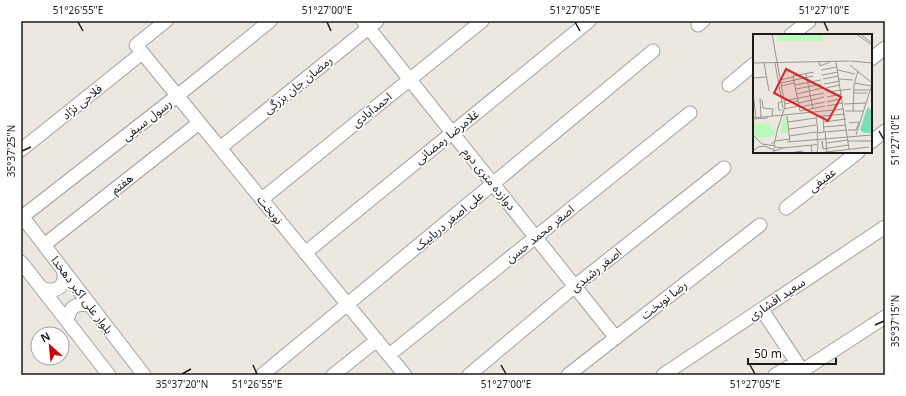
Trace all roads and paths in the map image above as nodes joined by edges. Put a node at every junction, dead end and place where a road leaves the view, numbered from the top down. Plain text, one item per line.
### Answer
1 (166, 21) edge
2 (270, 21) edge
3 (482, 21) edge
4 (589, 21) edge
5 (809, 21) edge
6 (369, 23) edge
7 (792, 34) edge
8 (885, 48) edge
9 (139, 49) junction
10 (653, 51) dead end
11 (872, 58) edge
12 (753, 65) edge
13 (409, 80) junction
14 (729, 84) dead end
15 (177, 96) junction
16 (690, 113) dead end
17 (199, 123) junction
18 (885, 131) edge
19 (452, 133) junction
20 (872, 141) edge
21 (220, 148) junction
22 (21, 150) edge
23 (857, 153) edge
24 (724, 168) dead end
25 (493, 184) junction
26 (262, 199) junction
27 (786, 208) dead end
28 (22, 216) edge
29 (760, 225) dead end
30 (885, 227) edge
31 (536, 237) junction
32 (44, 246) junction
33 (305, 253) junction
34 (21, 262) edge
35 (64, 271) junction
36 (575, 286) junction
37 (42, 288) junction
38 (348, 304) junction
39 (90, 305) junction
40 (762, 310) junction
41 (885, 317) edge
42 (68, 321) junction
43 (616, 338) junction
44 (376, 340) junction
45 (389, 355) junction
46 (668, 374) edge
47 (802, 374) edge
48 (109, 375) edge
49 (144, 375) edge
50 (262, 375) edge
51 (333, 375) edge
52 (405, 375) edge
53 (469, 375) edge
54 (568, 375) edge
55 (775, 375) edge

1 - 9 street, فلاحی نژاد
2 - 15 street, رسول سیفی
3 - 13 street, احمدآبادی
4 - 19 street, غلامرضا رمضانی
5 - 7 street
6 - 13 street, دوازده متری دوم
6 - 21 street, رمضان جان بزرگی
8 - 11 street
9 - 15 street, نوبخت
9 - 22 street, فلاحی نژاد
10 - 25 street, علی اصغر دریابیک
12 - 14 street
13 - 19 street, دوازده متری دوم
13 - 26 street, احمدآبادی
15 - 17 street, نوبخت
15 - 28 street, رسول سیفی
16 - 31 street, اصغر محمد حسن
17 - 21 street, نوبخت
17 - 32 street, هفتم
18 - 20 street
19 - 25 street, دوازده متری دوم
19 - 33 street, غلامرضا رمضانی
21 - 26 street, نوبخت
23 - 27 street, عفیفی
24 - 36 street, اصغر رشیدی
25 - 31 street, دوازده متری دوم
25 - 38 street, علی اصغر دریابیک
26 - 33 street, نوبخت
28 - 32 street, بلوار علی اکبر دهخدا
29 - 43 street, رضا نوبخت
30 - 40 street, سعید افشاری
31 - 36 street, دوازده متری دوم
31 - 45 street, اصغر محمد حسن
32 - 35 street, بلوار علی اکبر دهخدا
33 - 38 street, نوبخت
34 - 37 street
35 - 37 street
35 - 39 street, بلوار علی اکبر دهخدا
36 - 43 street, دوازده متری دوم
36 - 53 street, اصغر رشیدی
37 - 42 street
38 - 44 street, نوبخت
38 - 50 street, علی اصغر دریابیک
39 - 42 street
39 - 49 street, بلوار علی اکبر دهخدا
40 - 46 street, سعید افشاری
40 - 47 street
41 - 47 street
42 - 48 street
43 - 54 street, رضا نوبخت
44 - 45 street, نوبخت
44 - 51 street
45 - 52 street, نوبخت
47 - 55 street

